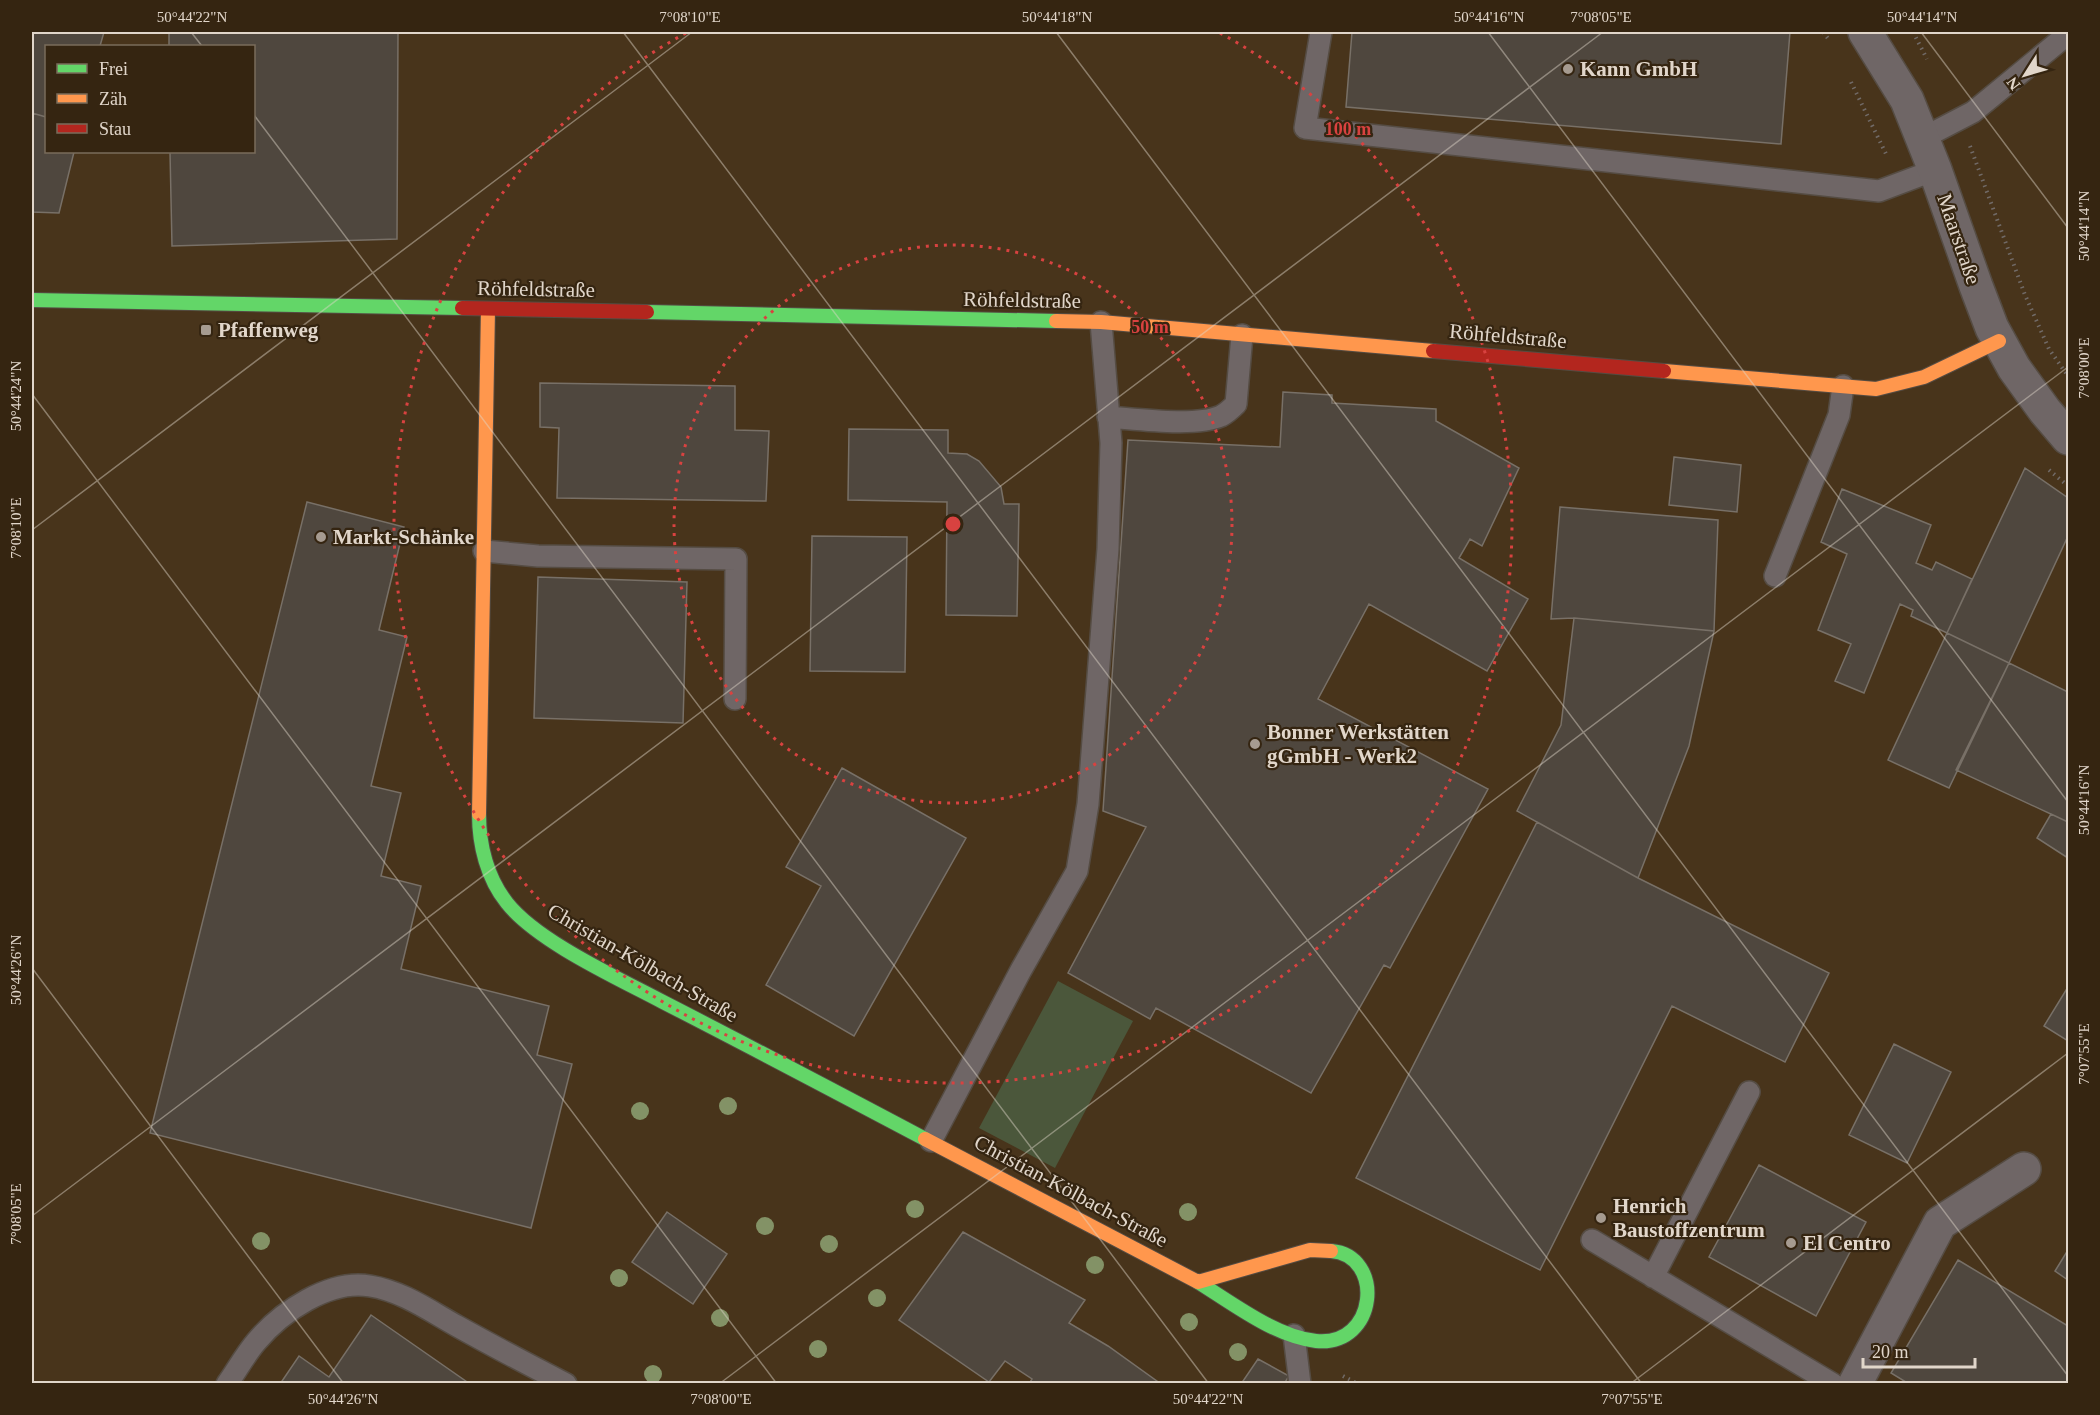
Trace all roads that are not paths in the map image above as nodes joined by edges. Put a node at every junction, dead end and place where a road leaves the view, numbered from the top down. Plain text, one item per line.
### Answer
1 (1321, 32) edge
2 (1865, 32) edge
3 (2068, 34) edge
4 (1923, 138) junction
5 (1935, 170) junction
6 (32, 300) edge
7 (488, 309) junction
8 (1101, 322) junction
9 (1242, 334) junction
10 (1999, 341) junction
11 (1843, 386) junction
12 (1108, 417) junction
13 (2066, 432) edge
14 (484, 551) junction
15 (1775, 576) dead end
16 (735, 699) dead end
17 (1749, 1092) dead end
18 (931, 1141) junction
19 (2024, 1169) dead end
20 (1592, 1240) dead end
21 (1653, 1277) junction
22 (1198, 1281) junction
23 (1294, 1335) junction
24 (227, 1383) edge
25 (566, 1383) edge
26 (1300, 1383) edge
27 (1833, 1383) edge
28 (1855, 1383) edge

1 - 5 lane
2 - 4 street, Maarstraße
3 - 4 lane
4 - 5 street, Maarstraße
5 - 10 street, Maarstraße
6 - 7 street, Röhfeldstraße
7 - 8 street, Röhfeldstraße
7 - 14 street, Christian-Kölbach-Straße
8 - 9 street, Röhfeldstraße
8 - 12 lane
9 - 11 street, Röhfeldstraße
9 - 12 lane
10 - 11 street, Röhfeldstraße
10 - 13 street, Maarstraße
11 - 15 lane
12 - 18 lane
14 - 16 lane
14 - 18 street, Christian-Kölbach-Straße
17 - 21 lane
18 - 22 street, Christian-Kölbach-Straße
19 - 28 street
20 - 21 lane
21 - 27 lane
22 - 23 street, Christian-Kölbach-Straße
22 - 23 street, Christian-Kölbach-Straße
23 - 26 lane
24 - 25 lane

